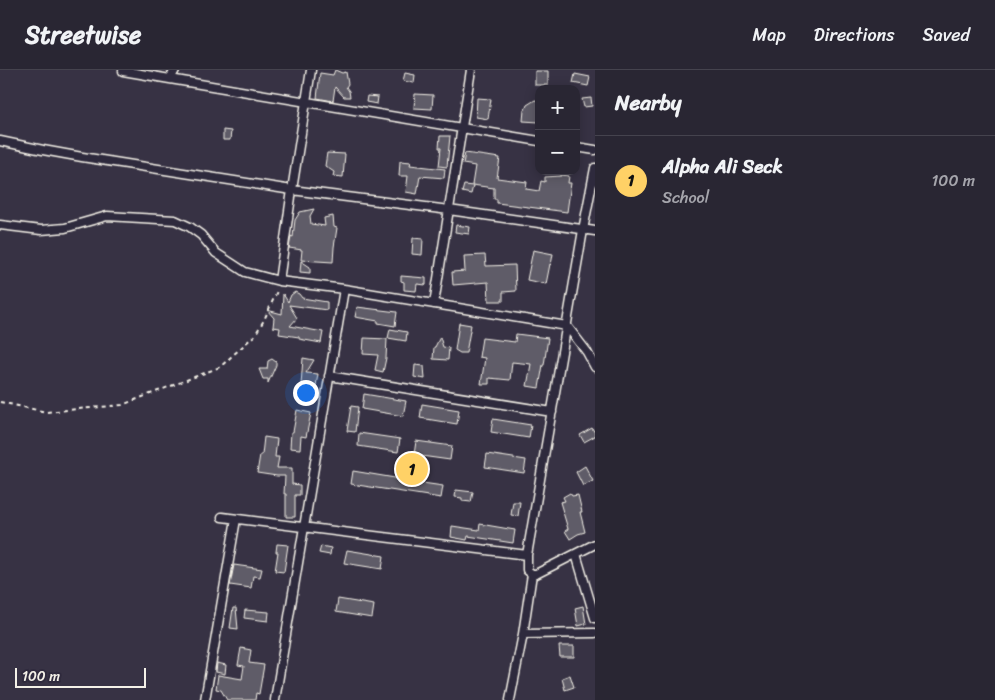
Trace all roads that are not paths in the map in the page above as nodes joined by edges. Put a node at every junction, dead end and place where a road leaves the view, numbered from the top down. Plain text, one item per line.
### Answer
1 (124, 70) edge
2 (175, 70) edge
3 (311, 70) edge
4 (471, 70) edge
5 (170, 80) junction
6 (306, 102) junction
7 (462, 128) junction
8 (535, 140) edge
9 (0, 141) edge
10 (580, 148) edge
11 (595, 150) edge
12 (595, 168) edge
13 (292, 190) junction
14 (449, 210) junction
15 (0, 224) edge
16 (583, 230) junction
17 (595, 231) edge
18 (279, 281) junction
19 (344, 289) junction
20 (434, 304) junction
21 (567, 326) junction
22 (595, 366) edge
23 (329, 376) junction
24 (552, 412) junction
25 (222, 517) dead end
26 (236, 519) junction
27 (304, 527) junction
28 (595, 544) edge
29 (576, 554) junction
30 (527, 555) junction
31 (532, 574) junction
32 (595, 618) edge
33 (595, 633) edge
34 (523, 634) junction
35 (204, 700) edge
36 (275, 700) edge
37 (510, 700) edge

1 - 5 street
2 - 5 street
3 - 6 street
4 - 7 street
5 - 6 street
6 - 7 street
6 - 13 street
7 - 8 street
7 - 14 street
9 - 13 street
10 - 11 street
12 - 16 street
13 - 14 street
13 - 18 street
14 - 16 street
14 - 20 street
15 - 18 street
16 - 17 street
16 - 21 street
18 - 19 street
19 - 20 street
19 - 23 street
20 - 21 street
21 - 22 street
21 - 24 street
23 - 24 street
23 - 27 street
24 - 30 street
25 - 26 street
26 - 27 street
26 - 35 street
27 - 30 street
27 - 36 street
28 - 29 street
29 - 31 street
29 - 32 street
30 - 31 street
31 - 34 street
33 - 34 street
34 - 37 street

